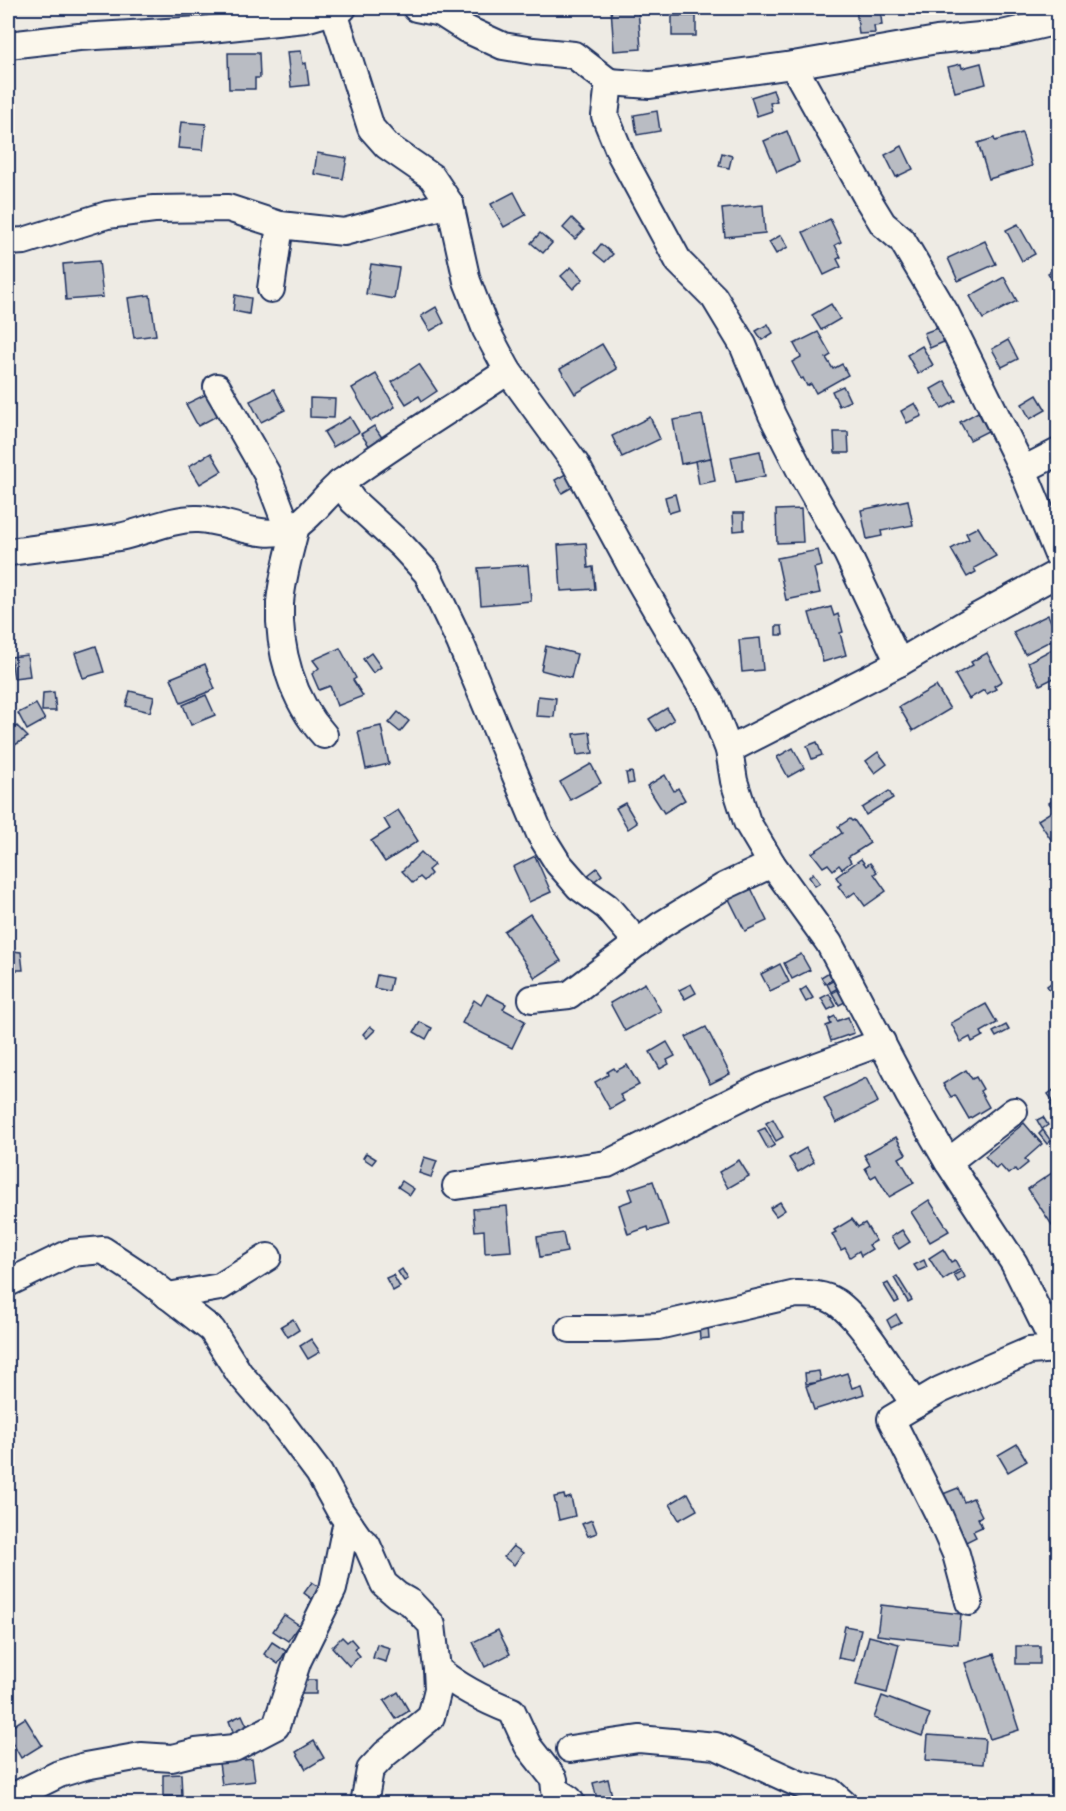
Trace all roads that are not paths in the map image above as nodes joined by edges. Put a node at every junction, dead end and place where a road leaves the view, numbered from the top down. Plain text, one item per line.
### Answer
1 (338, 8) edge
2 (416, 8) edge
3 (295, 13) edge
4 (1059, 21) edge
5 (8, 45) edge
6 (793, 65) junction
7 (609, 82) junction
8 (450, 204) junction
9 (280, 225) junction
10 (8, 242) edge
11 (271, 290) dead end
12 (508, 371) junction
13 (218, 387) dead end
14 (1059, 452) edge
15 (1023, 470) junction
16 (340, 483) junction
17 (292, 527) junction
18 (11, 552) dead end
19 (1059, 555) edge
20 (1059, 573) edge
21 (899, 663) junction
22 (324, 735) dead end
23 (729, 750) junction
24 (772, 864) junction
25 (638, 943) junction
26 (532, 999) dead end
27 (882, 1042) junction
28 (1014, 1112) dead end
29 (948, 1162) junction
30 (456, 1186) dead end
31 (268, 1257) dead end
32 (8, 1283) edge
33 (168, 1296) junction
34 (570, 1329) dead end
35 (1058, 1350) edge
36 (915, 1405) junction
37 (350, 1525) junction
38 (969, 1602) dead end
39 (437, 1669) junction
40 (570, 1749) dead end
41 (8, 1799) edge
42 (559, 1799) edge
43 (364, 1803) edge
44 (844, 1803) edge

1 - 3 street
1 - 8 street
2 - 7 street
3 - 5 street
4 - 6 street
6 - 7 street
6 - 15 street
7 - 21 street
8 - 9 street
8 - 12 street
9 - 10 street
9 - 11 street
12 - 16 street
12 - 23 street
13 - 17 street
14 - 15 street
15 - 19 street
16 - 17 street
16 - 25 street
17 - 18 street
17 - 22 street
20 - 21 street
21 - 23 street
23 - 24 street
24 - 25 street
24 - 27 street
25 - 26 street
27 - 29 street
27 - 30 street
28 - 29 street
29 - 35 street
31 - 33 street
32 - 33 street
33 - 37 street
34 - 36 street
35 - 36 street
36 - 38 street
37 - 39 street
37 - 41 street
39 - 42 street
39 - 43 street
40 - 44 street

